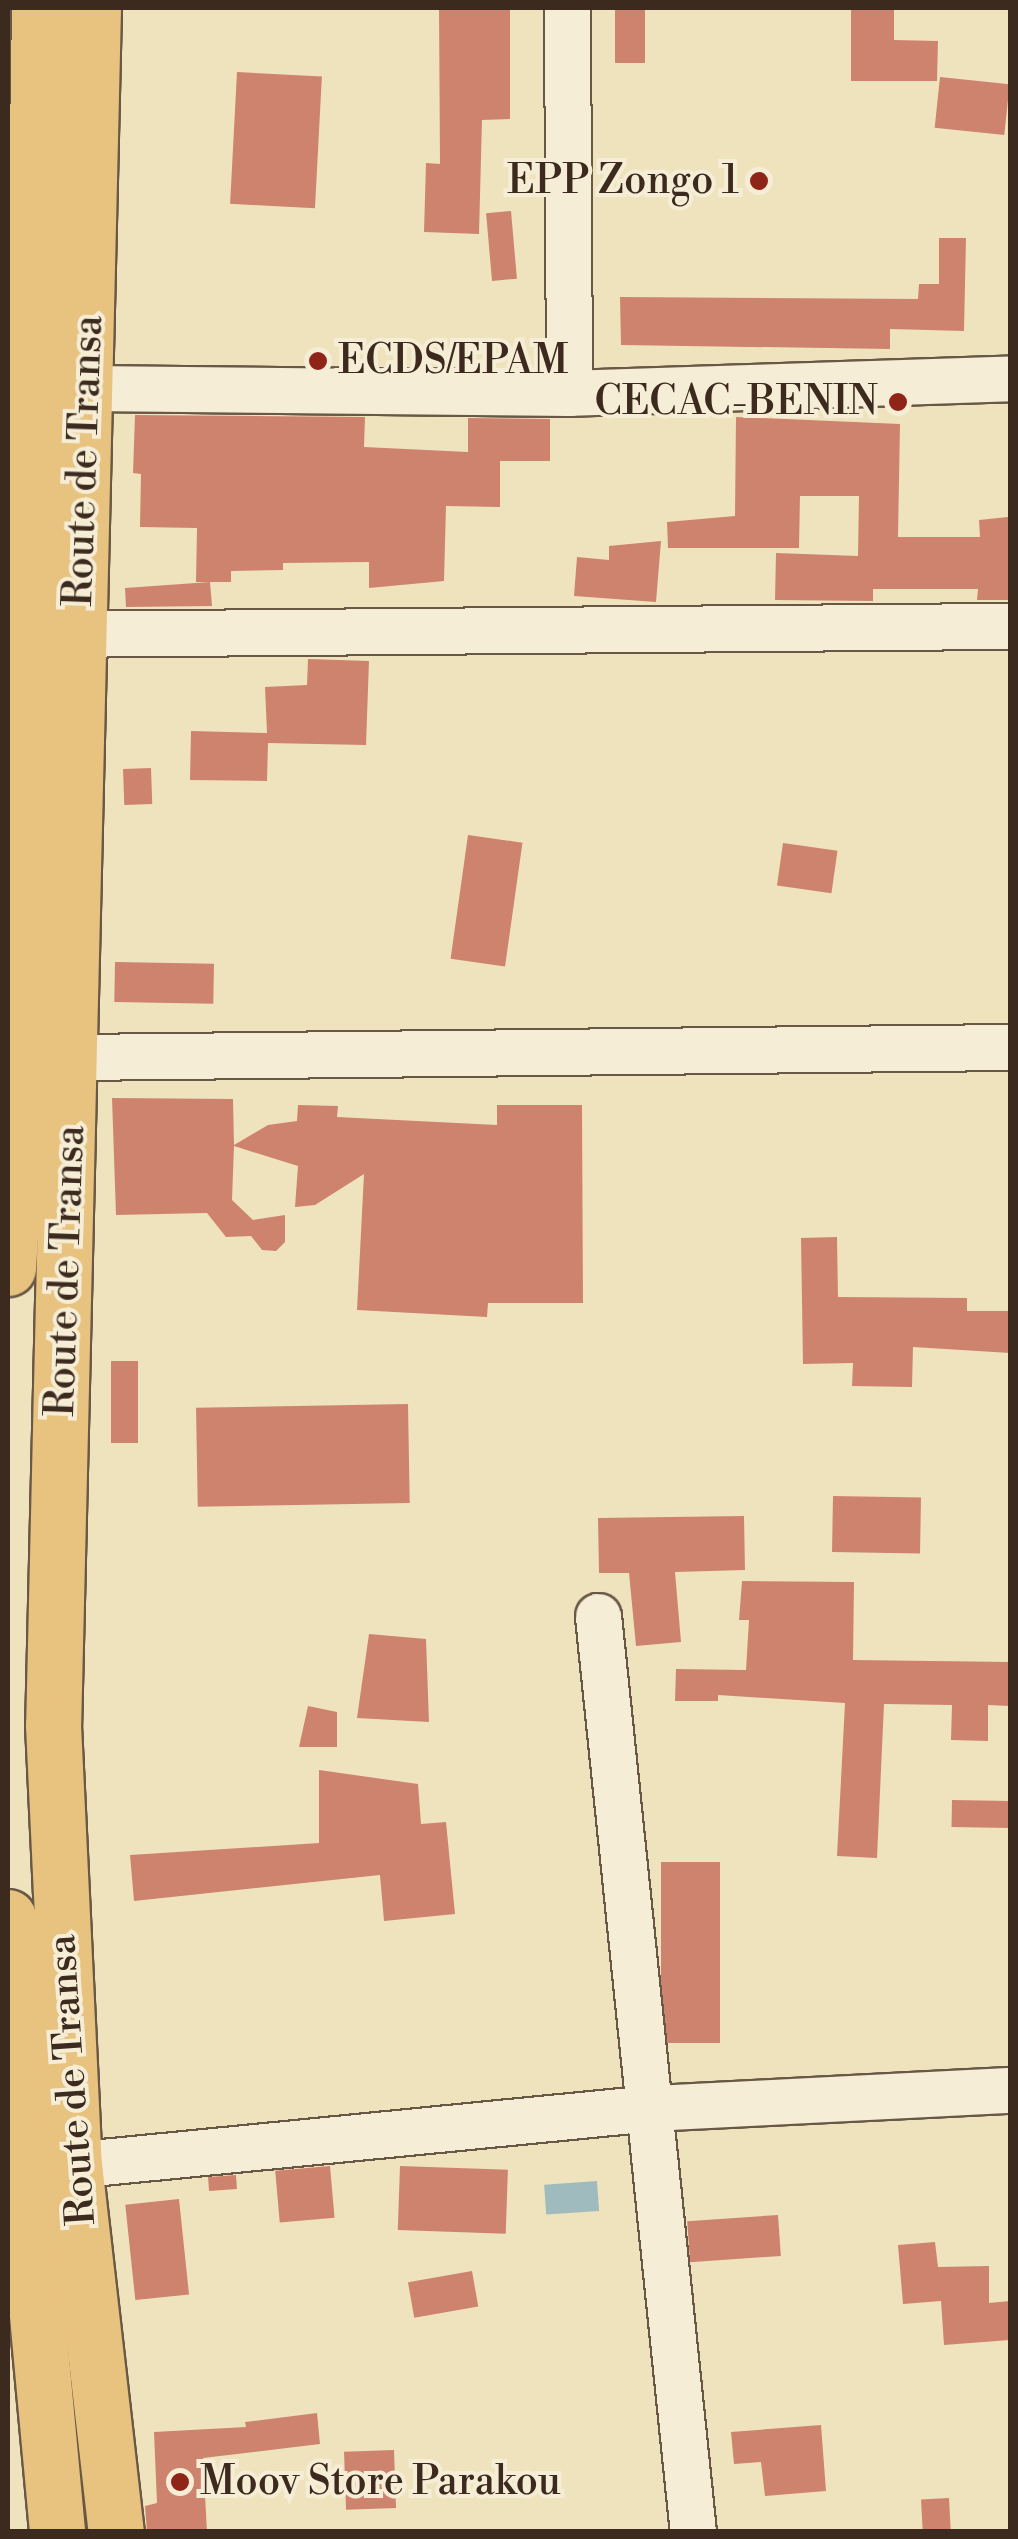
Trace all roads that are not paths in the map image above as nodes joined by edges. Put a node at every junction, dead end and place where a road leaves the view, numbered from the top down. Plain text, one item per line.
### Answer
1 (39, 8) edge
2 (94, 8) edge
3 (567, 8) edge
4 (21, 279) edge
5 (1010, 378) edge
6 (87, 388) junction
7 (569, 394) junction
8 (19, 493) edge
9 (1010, 626) edge
10 (55, 634) junction
11 (1010, 1048) edge
12 (73, 1057) junction
13 (8, 1268) edge
14 (598, 1616) dead end
15 (8, 1917) edge
16 (1010, 2090) edge
17 (652, 2108) junction
18 (49, 2167) junction
19 (18, 2324) edge
20 (98, 2355) junction
21 (57, 2532) edge
22 (116, 2532) edge
23 (693, 2532) edge

1 - 4 main road, Route de Transa
2 - 6 main road, Route de Transa
3 - 7 street
4 - 8 main road, Route de Transa
5 - 7 street
6 - 7 street
6 - 10 main road, Route de Transa
8 - 10 main road, Route de Transa
9 - 10 street
10 - 12 main road, Route de Transa
10 - 13 main road, Route de Transa
11 - 12 street
12 - 18 main road, Route de Transa
14 - 17 street
15 - 18 main road, Route de Transa
16 - 17 street
17 - 18 street
17 - 23 street
18 - 19 main road, Route de Transa
18 - 20 main road, Route de Transa
19 - 20 street
19 - 21 main road, Route de Transa
20 - 22 main road, Route de Transa

